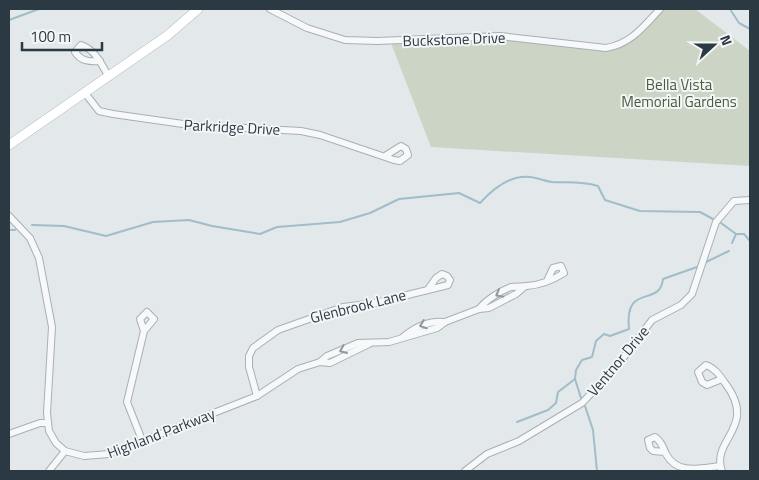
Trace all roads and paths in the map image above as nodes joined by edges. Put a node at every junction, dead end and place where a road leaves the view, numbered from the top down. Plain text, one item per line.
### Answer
1 (198, 9) edge
2 (270, 9) edge
3 (660, 9) edge
4 (100, 61) dead end
5 (109, 76) junction
6 (85, 93) junction
7 (9, 145) edge
8 (385, 156) dead end
9 (750, 200) edge
10 (9, 216) edge
11 (547, 282) dead end
12 (429, 288) dead end
13 (144, 331) dead end
14 (722, 380) dead end
15 (257, 396) junction
16 (47, 423) junction
17 (9, 434) edge
18 (142, 440) junction
19 (65, 451) junction
20 (665, 452) dead end
21 (721, 468) edge
22 (49, 471) edge
23 (465, 471) edge

1 - 5 main road
2 - 3 street, Buckstone Drive
4 - 5 street
5 - 6 main road
6 - 7 main road
6 - 8 street, Parkridge Drive
9 - 23 street, Ventnor Drive
10 - 16 street
11 - 15 street, Highland Parkway
12 - 15 street, Glenbrook Lane
13 - 18 street
14 - 21 street
15 - 18 street, Highland Parkway
16 - 17 street
16 - 19 street
18 - 19 street, Highland Parkway
19 - 22 street
20 - 21 street

